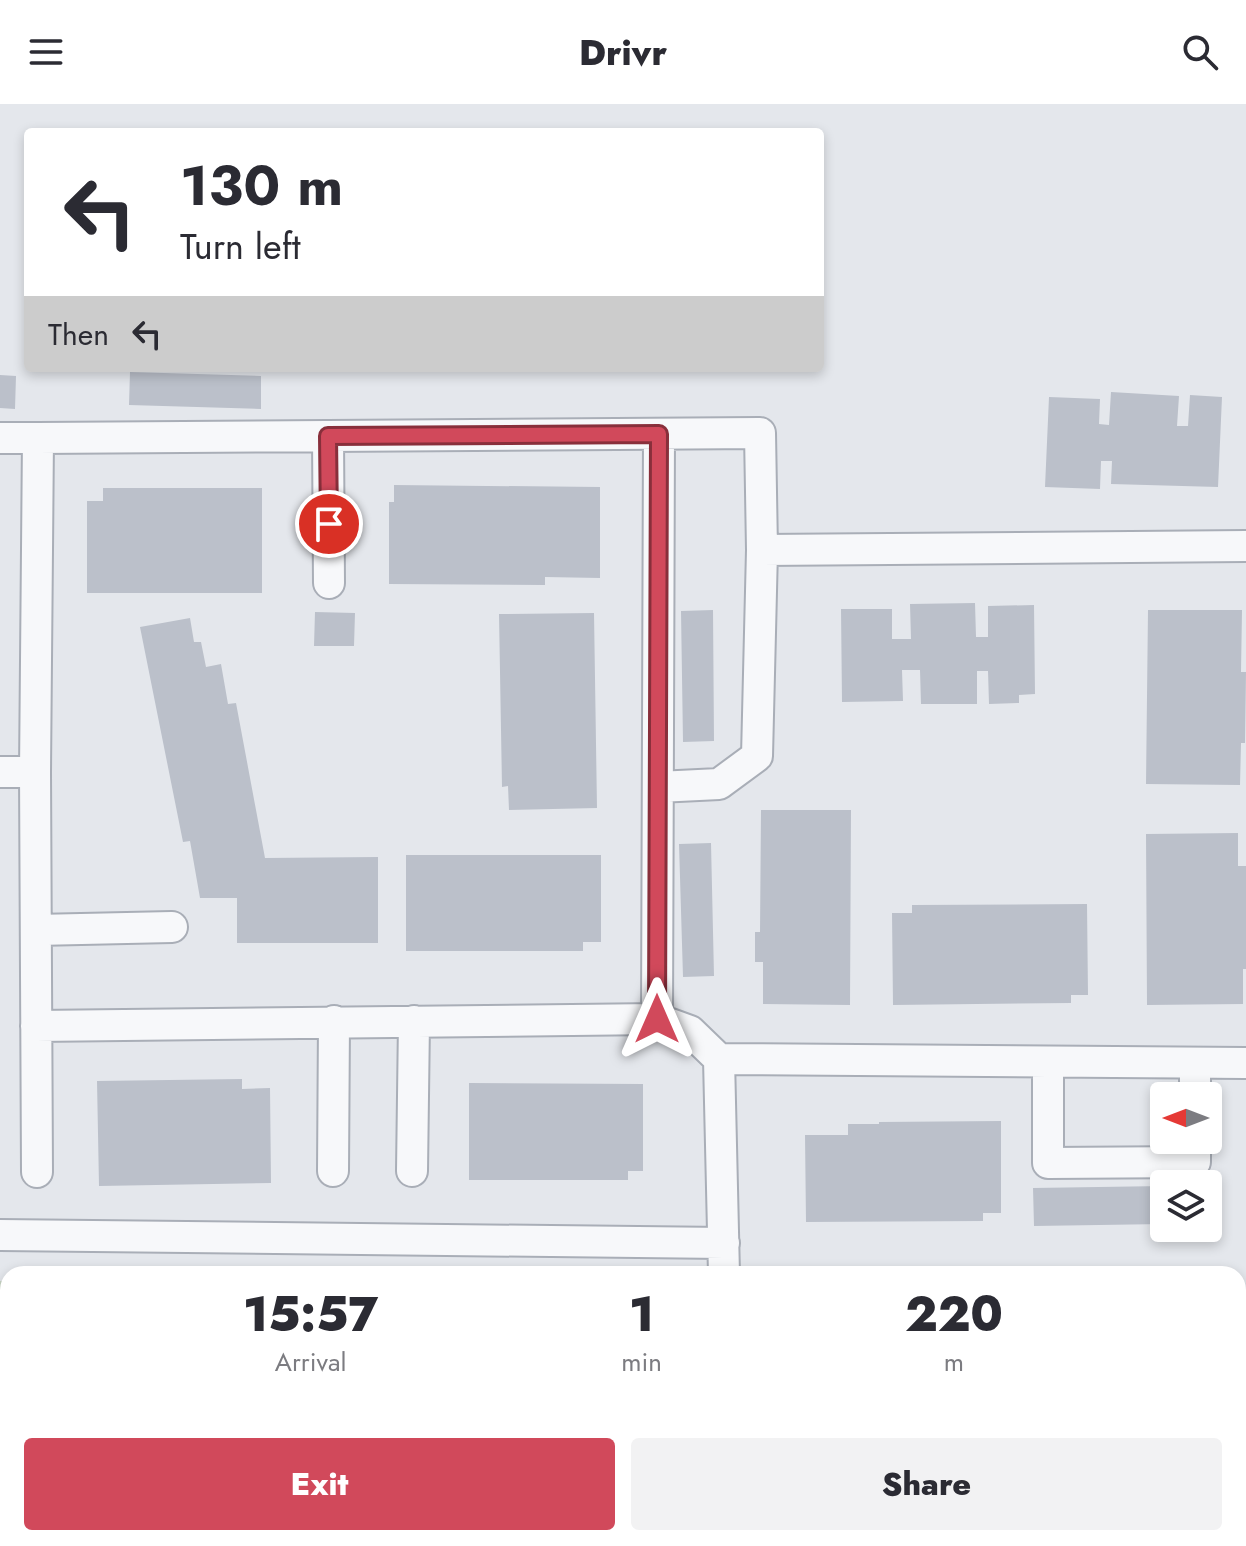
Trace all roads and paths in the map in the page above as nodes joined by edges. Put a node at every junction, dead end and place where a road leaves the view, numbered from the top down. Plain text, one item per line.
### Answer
1 (659, 434) junction
2 (328, 436) junction
3 (0, 438) edge
4 (38, 438) junction
5 (1246, 546) edge
6 (762, 550) junction
7 (329, 583) dead end
8 (0, 772) edge
9 (35, 772) junction
10 (658, 787) junction
11 (172, 927) dead end
12 (36, 930) junction
13 (657, 1019) junction
14 (334, 1021) junction
15 (414, 1021) junction
16 (36, 1026) junction
17 (719, 1059) junction
18 (1048, 1062) junction
19 (1195, 1063) junction
20 (1246, 1063) edge
21 (1195, 1082) edge
22 (1195, 1154) edge
23 (333, 1171) dead end
24 (412, 1171) dead end
25 (37, 1172) dead end
26 (0, 1235) edge
27 (724, 1243) junction
28 (724, 1266) edge

1 - 2 street
1 - 6 street
1 - 10 street
2 - 4 street
2 - 7 street
3 - 4 street
4 - 9 street
5 - 6 street
6 - 10 street
8 - 9 street
9 - 12 street
10 - 13 street
11 - 12 street
12 - 16 street
13 - 15 street
13 - 17 street
14 - 15 street
14 - 16 street
14 - 23 street
15 - 24 street
16 - 25 street
17 - 18 street
17 - 27 street
18 - 19 street
18 - 22 street
19 - 20 street
19 - 21 street
26 - 27 street
27 - 28 street

